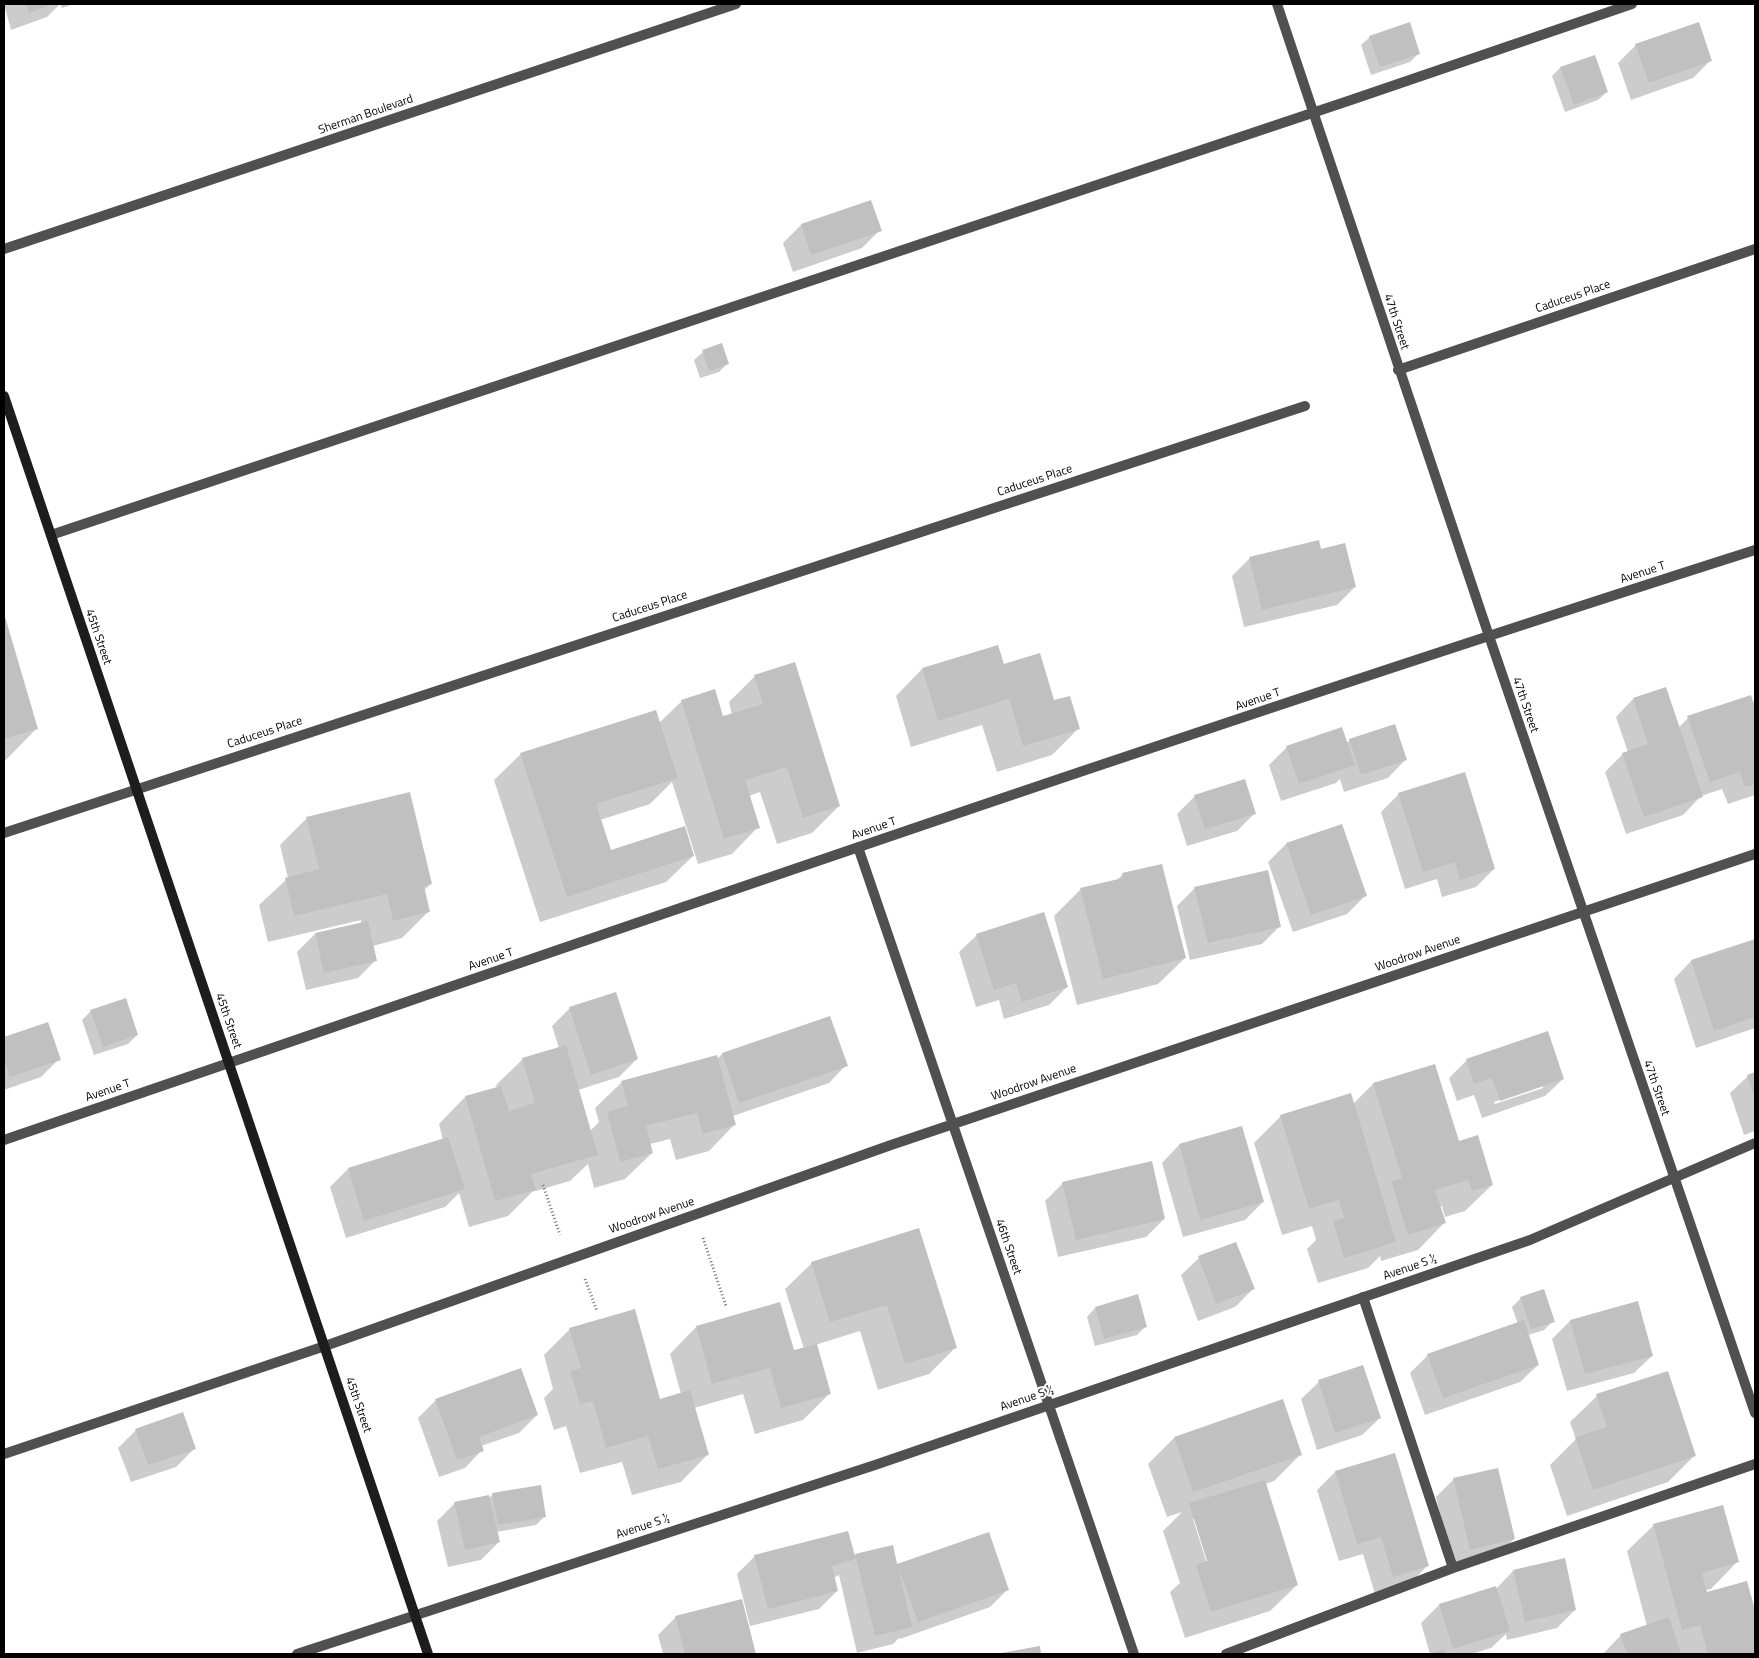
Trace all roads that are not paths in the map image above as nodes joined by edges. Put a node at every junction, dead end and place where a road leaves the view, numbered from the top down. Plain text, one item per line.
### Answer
1 (736, 4) edge
2 (1277, 4) edge
3 (1632, 4) edge
4 (1313, 112) junction
5 (4, 249) edge
6 (1755, 249) edge
7 (1398, 370) junction
8 (4, 396) edge
9 (1305, 406) dead end
10 (51, 535) junction
11 (1755, 550) edge
12 (1488, 636) junction
13 (136, 788) junction
14 (4, 833) edge
15 (858, 847) junction
16 (1755, 854) edge
17 (1582, 912) junction
18 (229, 1063) junction
19 (953, 1124) junction
20 (4, 1140) edge
21 (1755, 1143) edge
22 (1674, 1177) junction
23 (1363, 1298) junction
24 (325, 1346) junction
25 (1753, 1397) edge
26 (1048, 1405) junction
27 (1755, 1413) edge
28 (4, 1454) edge
29 (1755, 1464) edge
30 (1453, 1568) junction
31 (415, 1614) junction
32 (297, 1654) edge
33 (428, 1654) edge
34 (1134, 1654) edge
35 (1226, 1654) edge

1 - 5 street, Sherman Boulevard
2 - 4 street, 47th Street
3 - 4 street
4 - 7 street, 47th Street
4 - 10 street
6 - 7 street, Caduceus Place
7 - 12 street, 47th Street
8 - 10 main road, 45th Street
9 - 13 street, Caduceus Place
10 - 13 main road, 45th Street
11 - 12 street, Avenue T
12 - 15 street, Avenue T
12 - 17 street, 47th Street
13 - 14 street, Caduceus Place
13 - 18 main road, 45th Street
15 - 18 street, Avenue T
15 - 19 street, 46th Street
16 - 17 street, Woodrow Avenue
17 - 19 street, Woodrow Avenue
17 - 22 street, 47th Street
18 - 20 street, Avenue T
18 - 24 main road, 45th Street
19 - 24 street, Woodrow Avenue
19 - 26 street, 46th Street
21 - 22 street, Avenue S ½
22 - 23 street, Avenue S ½
22 - 25 street, 47th Street
23 - 26 street, Avenue S ½
23 - 30 street
24 - 28 street, Woodrow Avenue
24 - 31 main road, 45th Street
25 - 27 street, 47th Street
26 - 31 street, Avenue S ½
26 - 34 street, 46th Street
29 - 30 street
30 - 35 street
31 - 32 street, Avenue S ½
31 - 33 main road, 45th Street

